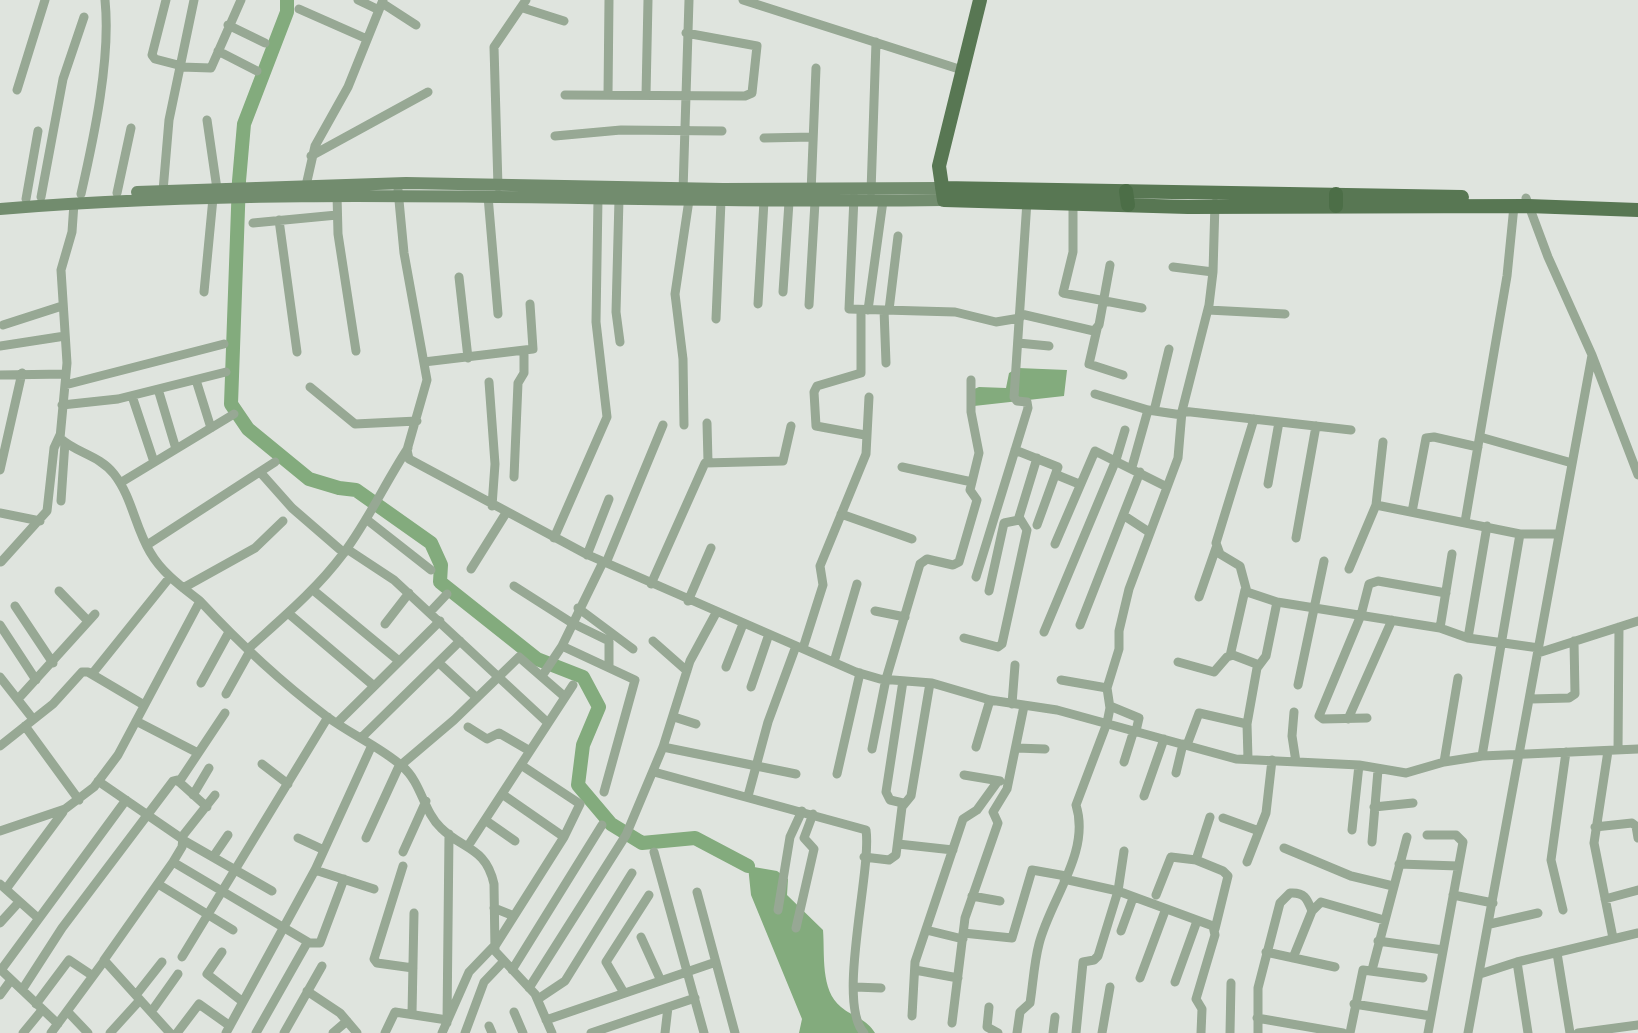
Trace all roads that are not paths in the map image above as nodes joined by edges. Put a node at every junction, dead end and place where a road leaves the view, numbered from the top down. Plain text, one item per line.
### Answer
1 (45, 0) edge
2 (105, 0) edge
3 (166, 0) edge
4 (194, 0) edge
5 (241, 0) edge
6 (358, 0) edge
7 (610, 0) edge
8 (648, 0) edge
9 (689, 0) edge
10 (743, 0) edge
11 (980, 0) edge
12 (382, 4) edge
13 (525, 4) edge
14 (299, 9) dead end
15 (84, 17) dead end
16 (564, 21) dead end
17 (228, 25) junction
18 (416, 25) dead end
19 (686, 33) junction
20 (367, 39) junction
21 (876, 42) junction
22 (265, 43) dead end
23 (218, 51) junction
24 (181, 67) junction
25 (816, 68) dead end
26 (962, 70) junction
27 (257, 71) dead end
28 (17, 90) dead end
29 (428, 92) dead end
30 (684, 94) junction
31 (565, 95) dead end
32 (608, 95) junction
33 (646, 95) junction
34 (207, 120) dead end
35 (131, 128) dead end
36 (684, 130) junction
37 (38, 131) dead end
38 (722, 131) dead end
39 (555, 136) dead end
40 (813, 137) junction
41 (764, 138) dead end
42 (311, 156) junction
43 (398, 189) junction
44 (305, 190) junction
45 (163, 191) junction
46 (117, 193) junction
47 (221, 193) junction
48 (495, 193) junction
49 (943, 194) junction
50 (337, 195) junction
51 (855, 195) junction
52 (684, 196) junction
53 (41, 197) junction
54 (812, 197) junction
55 (875, 197) junction
56 (26, 198) junction
57 (598, 198) junction
58 (1127, 198) junction
59 (77, 199) junction
60 (619, 199) junction
61 (1215, 199) junction
62 (0, 200) edge
63 (1638, 200) edge
64 (721, 201) junction
65 (764, 201) junction
66 (1027, 201) junction
67 (789, 202) junction
68 (1073, 202) junction
69 (1523, 204) junction
70 (0, 209) edge
71 (1638, 210) edge
72 (337, 215) junction
73 (279, 220) junction
74 (253, 223) dead end
75 (898, 236) dead end
76 (1110, 265) dead end
77 (1173, 267) dead end
78 (1213, 272) junction
79 (459, 277) dead end
80 (204, 292) dead end
81 (783, 292) dead end
82 (1104, 300) junction
83 (530, 304) dead end
84 (758, 304) dead end
85 (809, 305) dead end
86 (62, 306) junction
87 (1142, 308) dead end
88 (865, 310) junction
89 (886, 310) junction
90 (1208, 310) junction
91 (498, 314) dead end
92 (1285, 314) dead end
93 (1020, 316) junction
94 (716, 319) dead end
95 (3, 325) dead end
96 (1097, 329) junction
97 (65, 336) junction
98 (620, 342) dead end
99 (1018, 343) junction
100 (223, 344) dead end
101 (0, 346) edge
102 (1049, 346) dead end
103 (1169, 349) dead end
104 (356, 351) dead end
105 (524, 351) junction
106 (298, 352) dead end
107 (1592, 355) junction
108 (468, 358) junction
109 (425, 362) junction
110 (886, 363) dead end
111 (226, 372) dead end
112 (22, 373) junction
113 (66, 374) junction
114 (0, 375) edge
115 (1123, 375) dead end
116 (196, 380) junction
117 (971, 380) dead end
118 (489, 382) dead end
119 (65, 385) junction
120 (310, 387) dead end
121 (158, 389) junction
122 (1095, 394) dead end
123 (132, 396) junction
124 (869, 397) dead end
125 (62, 405) junction
126 (1151, 411) junction
127 (1182, 413) junction
128 (234, 414) dead end
129 (1254, 419) junction
130 (416, 421) junction
131 (1279, 422) junction
132 (707, 423) dead end
133 (663, 425) dead end
134 (684, 425) dead end
135 (791, 426) dead end
136 (1316, 426) junction
137 (211, 428) junction
138 (1125, 430) dead end
139 (1351, 430) dead end
140 (865, 435) junction
141 (63, 439) junction
142 (1383, 442) dead end
143 (1479, 442) junction
144 (408, 448) junction
145 (176, 449) junction
146 (1015, 450) junction
147 (1038, 458) junction
148 (1634, 459) edge
149 (1116, 460) junction
150 (154, 462) junction
151 (275, 462) dead end
152 (708, 462) junction
153 (1572, 463) junction
154 (902, 467) dead end
155 (0, 470) edge
156 (1136, 470) junction
157 (260, 472) junction
158 (1057, 475) junction
159 (1638, 475) edge
160 (514, 477) dead end
161 (972, 482) junction
162 (120, 483) junction
163 (1079, 484) junction
164 (1268, 484) dead end
165 (1167, 487) junction
166 (609, 499) dead end
167 (61, 501) dead end
168 (1376, 505) junction
169 (492, 506) junction
170 (1412, 512) junction
171 (0, 513) edge
172 (506, 513) junction
173 (841, 514) junction
174 (1123, 515) junction
175 (366, 519) junction
176 (1019, 520) junction
177 (40, 521) junction
178 (283, 521) dead end
179 (1465, 522) junction
180 (1037, 524) dead end
181 (1487, 526) junction
182 (1149, 532) junction
183 (1520, 534) junction
184 (1559, 534) junction
185 (554, 538) junction
186 (1296, 538) dead end
187 (912, 539) dead end
188 (1055, 544) dead end
189 (147, 545) junction
190 (711, 548) dead end
191 (1216, 548) junction
192 (345, 551) junction
193 (1452, 554) dead end
194 (587, 555) junction
195 (1324, 561) dead end
196 (1, 562) edge
197 (605, 563) junction
198 (471, 569) dead end
199 (1349, 569) dead end
200 (432, 570) dead end
201 (170, 577) junction
202 (976, 577) dead end
203 (652, 584) junction
204 (857, 584) dead end
205 (514, 586) dead end
206 (183, 588) junction
207 (313, 590) junction
208 (1245, 590) junction
209 (59, 591) dead end
210 (989, 592) dead end
211 (409, 593) junction
212 (1446, 593) junction
213 (446, 594) dead end
214 (1199, 597) dead end
215 (200, 601) junction
216 (688, 601) junction
217 (1277, 602) junction
218 (15, 606) dead end
219 (1312, 607) junction
220 (578, 608) junction
221 (875, 611) dead end
222 (430, 612) junction
223 (716, 612) junction
224 (288, 613) junction
225 (1361, 615) junction
226 (905, 617) junction
227 (1392, 620) junction
228 (440, 621) junction
229 (1638, 621) edge
230 (572, 623) junction
231 (385, 624) dead end
232 (743, 624) junction
233 (0, 625) edge
234 (1080, 625) dead end
235 (1619, 627) junction
236 (1440, 628) junction
237 (229, 632) junction
238 (1044, 632) dead end
239 (769, 634) junction
240 (964, 638) dead end
241 (1468, 638) junction
242 (653, 641) dead end
243 (1574, 641) junction
244 (460, 642) junction
245 (1499, 643) junction
246 (562, 646) junction
247 (800, 647) junction
248 (633, 649) dead end
249 (249, 650) junction
250 (1538, 650) junction
251 (1230, 656) junction
252 (399, 662) junction
253 (834, 662) junction
254 (1178, 662) dead end
255 (53, 663) junction
256 (439, 663) junction
257 (1015, 665) dead end
258 (1259, 665) junction
259 (609, 666) junction
260 (726, 667) dead end
261 (687, 671) junction
262 (860, 673) junction
263 (92, 674) junction
264 (542, 676) junction
265 (497, 678) junction
266 (1458, 678) dead end
267 (886, 679) junction
268 (1, 680) edge
269 (36, 680) junction
270 (1061, 680) dead end
271 (904, 681) junction
272 (201, 683) dead end
273 (930, 683) junction
274 (573, 685) dead end
275 (1298, 685) dead end
276 (374, 686) junction
277 (751, 687) dead end
278 (1107, 688) junction
279 (226, 694) dead end
280 (565, 697) junction
281 (477, 698) junction
282 (18, 699) junction
283 (1531, 699) junction
284 (990, 700) junction
285 (1012, 704) junction
286 (145, 705) junction
287 (1024, 706) junction
288 (1110, 706) junction
289 (1294, 712) dead end
290 (225, 713) dead end
291 (674, 717) junction
292 (33, 719) junction
293 (1348, 719) junction
294 (1367, 719) dead end
295 (332, 720) junction
296 (136, 721) junction
297 (548, 723) junction
298 (1107, 723) junction
299 (696, 724) dead end
300 (1247, 724) junction
301 (25, 726) junction
302 (468, 727) dead end
303 (1135, 731) junction
304 (361, 738) junction
305 (1164, 739) junction
306 (1185, 744) junction
307 (372, 745) junction
308 (0, 746) edge
309 (663, 747) junction
310 (976, 747) dead end
311 (1016, 748) junction
312 (872, 749) dead end
313 (1045, 749) dead end
314 (1638, 749) edge
315 (530, 751) junction
316 (1613, 751) junction
317 (1566, 752) junction
318 (198, 753) junction
319 (1521, 754) junction
320 (1482, 756) junction
321 (1248, 759) junction
322 (1272, 760) junction
323 (1124, 762) dead end
324 (1296, 762) junction
325 (1444, 762) junction
326 (262, 764) dead end
327 (400, 764) junction
328 (521, 765) junction
329 (1359, 765) junction
330 (209, 768) dead end
331 (756, 768) junction
332 (1378, 770) junction
333 (654, 772) junction
334 (1176, 773) dead end
335 (796, 774) dead end
336 (837, 774) dead end
337 (964, 775) dead end
338 (998, 780) junction
339 (98, 781) junction
340 (179, 782) junction
341 (1009, 782) junction
342 (288, 784) junction
343 (604, 792) dead end
344 (502, 794) junction
345 (193, 795) junction
346 (215, 796) dead end
347 (748, 796) junction
348 (1144, 796) dead end
349 (79, 800) junction
350 (126, 800) junction
351 (426, 801) junction
352 (903, 803) junction
353 (1413, 803) dead end
354 (207, 807) junction
355 (1374, 807) junction
356 (65, 809) junction
357 (802, 811) junction
358 (813, 814) junction
359 (146, 815) junction
360 (1210, 817) dead end
361 (1223, 818) dead end
362 (485, 820) junction
363 (602, 825) dead end
364 (1595, 827) junction
365 (1352, 830) dead end
366 (0, 831) edge
367 (1259, 831) junction
368 (449, 834) junction
369 (228, 835) dead end
370 (1427, 835) dead end
371 (564, 837) junction
372 (1406, 837) dead end
373 (298, 838) dead end
374 (366, 838) dead end
375 (1638, 838) edge
376 (183, 839) junction
377 (515, 841) dead end
378 (1372, 842) dead end
379 (898, 844) junction
380 (468, 846) junction
381 (1283, 848) dead end
382 (324, 850) junction
383 (953, 850) junction
384 (1124, 851) dead end
385 (403, 852) dead end
386 (654, 852) dead end
387 (214, 857) junction
388 (864, 857) junction
389 (1196, 860) junction
390 (173, 862) junction
391 (1247, 862) dead end
392 (1399, 864) junction
393 (403, 866) dead end
394 (1458, 866) junction
395 (237, 870) junction
396 (315, 870) junction
397 (632, 873) dead end
398 (1065, 877) junction
399 (344, 879) junction
400 (158, 884) junction
401 (2, 886) edge
402 (1393, 886) junction
403 (374, 889) dead end
404 (1638, 890) edge
405 (272, 891) dead end
406 (1118, 891) junction
407 (223, 892) junction
408 (698, 892) dead end
409 (649, 895) dead end
410 (1156, 895) dead end
411 (1453, 895) junction
412 (972, 896) junction
413 (1133, 898) junction
414 (1605, 899) junction
415 (1000, 901) dead end
416 (19, 902) junction
417 (1493, 903) junction
418 (494, 908) junction
419 (778, 910) dead end
420 (1563, 910) dead end
421 (1165, 911) junction
422 (1312, 911) junction
423 (414, 913) dead end
424 (1538, 913) dead end
425 (209, 914) junction
426 (514, 916) junction
427 (38, 918) junction
428 (1384, 920) junction
429 (1198, 921) junction
430 (0, 923) edge
431 (1489, 924) junction
432 (285, 927) junction
433 (796, 928) dead end
434 (1215, 929) junction
435 (233, 930) dead end
436 (926, 930) junction
437 (1121, 931) dead end
438 (1638, 933) edge
439 (963, 936) junction
440 (641, 937) dead end
441 (1613, 938) junction
442 (1378, 941) junction
443 (308, 942) junction
444 (494, 947) junction
445 (1443, 950) junction
446 (222, 952) dead end
447 (1266, 952) junction
448 (1557, 953) junction
449 (182, 957) dead end
450 (1293, 958) junction
451 (104, 961) junction
452 (504, 961) junction
453 (716, 961) junction
454 (162, 962) dead end
455 (1517, 962) junction
456 (322, 966) dead end
457 (1335, 967) dead end
458 (413, 968) junction
459 (1, 970) edge
460 (512, 970) junction
461 (915, 970) junction
462 (1372, 970) junction
463 (687, 971) junction
464 (1486, 972) junction
465 (178, 974) dead end
466 (93, 976) junction
467 (958, 978) junction
468 (1140, 978) dead end
469 (1423, 978) dead end
470 (11, 980) junction
471 (660, 981) junction
472 (1175, 982) dead end
473 (1231, 983) dead end
474 (855, 987) junction
475 (1110, 987) dead end
476 (529, 988) junction
477 (881, 988) dead end
478 (22, 990) junction
479 (307, 991) junction
480 (624, 993) junction
481 (0, 995) edge
482 (138, 998) junction
483 (695, 998) junction
484 (538, 999) junction
485 (243, 1002) junction
486 (1354, 1004) junction
487 (39, 1007) junction
488 (668, 1007) junction
489 (989, 1007) dead end
490 (67, 1011) junction
491 (151, 1012) junction
492 (514, 1012) dead end
493 (412, 1014) junction
494 (912, 1016) dead end
495 (1431, 1016) junction
496 (1055, 1017) dead end
497 (1257, 1018) junction
498 (546, 1020) junction
499 (347, 1021) junction
500 (447, 1021) junction
501 (952, 1023) dead end
502 (58, 1024) junction
503 (162, 1024) junction
504 (1638, 1025) edge
505 (228, 1029) edge
506 (287, 1032) edge
507 (23, 1033) edge
508 (51, 1033) edge
509 (88, 1033) edge
510 (110, 1033) edge
511 (154, 1033) edge
512 (170, 1033) edge
513 (177, 1033) edge
514 (256, 1033) edge
515 (333, 1033) edge
516 (357, 1033) edge
517 (385, 1033) edge
518 (442, 1033) edge
519 (465, 1033) edge
520 (523, 1033) edge
521 (551, 1033) edge
522 (591, 1033) edge
523 (666, 1033) edge
524 (704, 1033) edge
525 (735, 1033) edge
526 (864, 1033) edge
527 (998, 1033) edge
528 (1017, 1033) edge
529 (1054, 1033) edge
530 (1076, 1033) edge
531 (1102, 1033) edge
532 (1201, 1033) edge
533 (1230, 1033) edge
534 (1258, 1033) edge
535 (1343, 1033) edge
536 (1350, 1033) edge
537 (1427, 1033) edge
538 (1468, 1033) edge
539 (1528, 1033) edge
540 (1570, 1033) edge
541 (1578, 1033) edge

1 - 28 street
2 - 59 street
3 - 24 street
4 - 24 street
5 - 17 street
6 - 12 street
7 - 32 street
8 - 33 street
9 - 19 street
10 - 21 street
11 - 26 main road
12 - 18 street
12 - 20 street
13 - 16 street
13 - 48 street
14 - 20 street
15 - 53 street
17 - 22 street
17 - 23 street
19 - 30 street
19 - 30 street
20 - 42 street
21 - 26 street
21 - 55 street
23 - 24 street
23 - 27 street
24 - 45 street
25 - 40 street
26 - 49 main road
29 - 42 street
30 - 33 street
30 - 36 street
31 - 32 street
32 - 33 street
34 - 47 street
35 - 46 street
36 - 38 street
36 - 39 street
36 - 52 street
37 - 56 street
40 - 41 street
40 - 54 street
42 - 44 street
43 - 44 main road
43 - 48 main road
43 - 50 main road
43 - 109 street
44 - 47 main road
44 - 50 main road
45 - 46 main road
45 - 47 main road
46 - 59 main road
47 - 59 main road
47 - 80 street
48 - 52 main road
48 - 57 main road
48 - 91 street
49 - 55 main road
49 - 58 main road
49 - 66 main road
50 - 72 street
51 - 54 main road
51 - 55 main road
51 - 88 street
52 - 54 main road
52 - 60 main road
52 - 64 main road
52 - 134 street
53 - 56 main road
53 - 59 main road
54 - 67 main road
54 - 85 street
55 - 88 street
56 - 62 main road
57 - 60 main road
57 - 185 street
58 - 61 main road
58 - 68 main road
59 - 70 main road
59 - 86 street
60 - 98 street
61 - 69 main road
61 - 78 street
63 - 69 main road
64 - 65 main road
64 - 94 street
65 - 67 main road
65 - 84 street
66 - 68 main road
66 - 93 street
67 - 81 street
68 - 82 street
69 - 71 main road
69 - 107 street
69 - 143 street
72 - 73 street
72 - 104 street
73 - 74 street
73 - 106 street
75 - 89 street
76 - 82 street
77 - 78 street
78 - 90 street
79 - 108 street
82 - 87 street
82 - 96 street
83 - 105 street
86 - 95 street
86 - 97 street
88 - 89 street
88 - 140 street
89 - 93 street
89 - 110 street
90 - 92 street
90 - 127 street
93 - 96 street
93 - 99 street
96 - 115 street
97 - 101 street
97 - 113 street
99 - 102 street
99 - 146 street
100 - 119 street
103 - 126 street
105 - 108 street
105 - 160 street
107 - 148 street
107 - 153 street
108 - 109 street
109 - 130 street
111 - 116 street
112 - 113 street
112 - 114 street
112 - 155 street
113 - 119 street
116 - 121 street
116 - 137 street
117 - 161 street
118 - 169 street
119 - 125 street
120 - 130 street
121 - 123 street
121 - 145 street
122 - 126 street
123 - 125 street
123 - 150 street
124 - 140 street
125 - 141 street
126 - 127 street
126 - 156 street
127 - 129 street
127 - 165 street
128 - 137 street
129 - 131 street
129 - 191 street
130 - 144 street
131 - 136 street
131 - 164 street
132 - 152 street
133 - 197 street
135 - 152 street
136 - 139 street
136 - 186 street
137 - 145 street
138 - 149 street
140 - 173 street
141 - 162 street
141 - 167 street
141 - 177 street
142 - 168 street
143 - 153 street
143 - 170 street
143 - 179 street
144 - 169 street
144 - 175 street
145 - 150 street
146 - 147 street
146 - 202 street
147 - 158 street
147 - 176 street
148 - 159 street
149 - 156 street
149 - 163 street
149 - 238 street
150 - 162 street
151 - 157 street
152 - 203 street
153 - 184 street
154 - 161 street
156 - 165 street
156 - 174 street
157 - 189 street
157 - 192 street
158 - 163 street
158 - 180 street
161 - 226 street
162 - 189 street
163 - 188 street
165 - 182 street
166 - 194 street
168 - 170 street
168 - 199 street
169 - 172 street
170 - 179 street
171 - 177 street
172 - 185 street
172 - 198 street
173 - 187 street
173 - 247 street
174 - 182 street
174 - 234 street
175 - 192 street
175 - 200 street
176 - 210 street
176 - 240 street
177 - 196 street
178 - 206 street
179 - 181 street
181 - 183 street
181 - 241 street
182 - 278 street
183 - 184 street
183 - 245 street
184 - 250 street
185 - 194 street
189 - 201 street
190 - 216 street
191 - 208 street
191 - 214 street
192 - 207 street
192 - 211 street
193 - 212 street
194 - 197 street
195 - 219 street
197 - 203 street
197 - 220 street
201 - 206 street
201 - 263 street
203 - 216 street
204 - 253 street
205 - 230 street
206 - 215 street
207 - 224 street
207 - 252 street
208 - 217 street
208 - 251 street
209 - 255 street
211 - 222 street
211 - 231 street
212 - 225 street
212 - 236 street
213 - 222 street
215 - 237 street
215 - 286 street
216 - 223 street
217 - 219 street
217 - 258 street
218 - 255 street
219 - 225 street
219 - 275 street
220 - 230 street
220 - 248 street
221 - 226 street
222 - 228 street
223 - 232 street
223 - 261 street
224 - 249 street
224 - 276 street
225 - 227 street
225 - 293 street
226 - 267 street
227 - 236 street
227 - 293 street
228 - 244 street
228 - 252 street
229 - 235 street
230 - 246 street
230 - 259 street
232 - 239 street
232 - 260 street
233 - 269 street
235 - 243 street
235 - 316 street
236 - 241 street
237 - 249 street
237 - 272 street
239 - 247 street
239 - 277 street
241 - 245 street
242 - 261 street
243 - 250 street
243 - 283 street
244 - 256 street
244 - 265 street
245 - 250 street
245 - 320 street
246 - 259 street
246 - 264 street
247 - 253 street
247 - 331 street
249 - 279 street
249 - 295 street
250 - 283 street
251 - 254 street
251 - 258 street
252 - 276 street
253 - 262 street
255 - 269 street
256 - 281 street
256 - 304 street
257 - 285 street
258 - 300 street
259 - 343 street
261 - 291 street
262 - 267 street
262 - 336 street
263 - 286 street
263 - 292 street
264 - 265 street
264 - 280 street
265 - 281 street
265 - 297 street
266 - 325 street
267 - 271 street
267 - 312 street
268 - 282 street
269 - 282 street
270 - 278 street
271 - 273 street
271 - 352 street
273 - 284 street
273 - 352 street
274 - 280 street
276 - 295 street
278 - 288 street
280 - 297 street
281 - 327 street
282 - 292 street
283 - 319 street
284 - 285 street
284 - 310 street
285 - 287 street
286 - 296 street
287 - 298 street
287 - 311 street
288 - 298 street
288 - 303 street
289 - 324 street
290 - 318 street
291 - 299 street
291 - 309 street
292 - 301 street
293 - 294 street
295 - 304 street
295 - 342 street
296 - 318 street
296 - 339 street
297 - 315 street
298 - 303 street
298 - 398 street
300 - 306 street
300 - 321 street
301 - 308 street
301 - 349 street
302 - 315 street
303 - 305 street
303 - 323 street
304 - 307 street
305 - 306 street
305 - 348 street
306 - 321 street
306 - 334 street
307 - 327 street
307 - 382 street
309 - 331 street
309 - 333 street
311 - 313 street
311 - 341 street
314 - 316 street
315 - 328 street
316 - 317 street
316 - 364 street
317 - 319 street
317 - 420 street
318 - 340 street
319 - 320 street
319 - 417 street
320 - 325 street
321 - 322 street
322 - 324 street
322 - 367 street
324 - 329 street
325 - 332 street
326 - 342 street
327 - 351 street
327 - 374 street
328 - 344 street
328 - 371 street
329 - 332 street
329 - 365 street
330 - 345 street
331 - 335 street
331 - 347 street
332 - 355 street
333 - 347 street
333 - 476 street
337 - 338 street
338 - 341 street
338 - 383 street
339 - 349 street
339 - 350 street
340 - 345 street
340 - 359 street
341 - 412 street
342 - 395 street
344 - 362 street
344 - 371 street
345 - 354 street
346 - 354 street
347 - 357 street
349 - 356 street
350 - 359 street
350 - 427 street
351 - 368 street
351 - 385 street
352 - 379 street
353 - 355 street
354 - 376 street
355 - 378 street
356 - 366 street
356 - 401 street
357 - 358 street
357 - 419 street
358 - 388 street
358 - 433 street
359 - 376 street
359 - 478 street
360 - 389 street
361 - 367 street
362 - 377 street
362 - 380 street
363 - 460 street
364 - 375 street
364 - 414 street
367 - 391 street
368 - 380 street
368 - 500 street
369 - 387 street
370 - 394 street
371 - 426 street
372 - 392 street
373 - 382 street
376 - 387 street
376 - 390 street
379 - 383 street
379 - 388 street
380 - 418 street
381 - 402 street
382 - 396 street
383 - 436 street
384 - 406 street
386 - 463 street
387 - 395 street
388 - 474 street
389 - 410 street
389 - 434 street
390 - 400 street
390 - 407 street
392 - 394 street
392 - 402 street
393 - 458 street
394 - 411 street
395 - 405 street
395 - 407 street
396 - 399 street
396 - 432 street
397 - 484 street
398 - 406 street
398 - 439 street
398 - 528 street
399 - 403 street
399 - 443 street
400 - 425 street
400 - 451 street
401 - 416 street
402 - 428 street
404 - 414 street
406 - 413 street
406 - 530 street
407 - 425 street
407 - 432 street
408 - 453 street
409 - 480 street
411 - 417 street
411 - 445 street
412 - 415 street
412 - 439 street
413 - 421 street
413 - 437 street
414 - 441 street
416 - 427 street
416 - 430 street
417 - 431 street
418 - 426 street
418 - 444 street
421 - 429 street
421 - 468 street
422 - 428 street
422 - 447 street
422 - 450 street
423 - 458 street
424 - 431 street
425 - 435 street
425 - 449 street
426 - 444 street
427 - 459 street
428 - 442 street
429 - 434 street
429 - 472 street
431 - 464 street
432 - 443 street
432 - 485 street
434 - 532 street
436 - 439 street
436 - 461 street
438 - 441 street
439 - 467 street
440 - 471 street
441 - 448 street
442 - 445 street
442 - 462 street
443 - 514 street
444 - 452 street
444 - 500 street
445 - 495 street
446 - 485 street
447 - 450 street
447 - 497 street
448 - 455 street
448 - 540 street
450 - 457 street
451 - 466 street
451 - 482 street
452 - 460 street
452 - 519 street
453 - 463 street
453 - 525 street
454 - 482 street
455 - 464 street
455 - 539 street
456 - 479 street
458 - 493 street
459 - 470 street
460 - 476 street
461 - 467 street
461 - 494 street
462 - 469 street
462 - 486 street
463 - 471 street
463 - 483 street
464 - 538 street
465 - 491 street
466 - 487 street
466 - 490 street
467 - 501 street
470 - 478 street
470 - 481 street
471 - 480 street
473 - 533 street
474 - 477 street
474 - 526 street
475 - 531 street
476 - 484 street
478 - 487 street
479 - 499 street
479 - 506 street
480 - 498 street
482 - 491 street
482 - 510 street
483 - 488 street
483 - 524 street
484 - 498 street
485 - 505 street
486 - 495 street
486 - 536 street
487 - 502 street
487 - 507 street
488 - 522 street
488 - 523 street
489 - 527 street
490 - 502 street
490 - 509 street
491 - 503 street
492 - 520 street
493 - 500 street
493 - 517 street
495 - 537 street
496 - 529 street
497 - 534 street
497 - 535 street
498 - 521 street
499 - 515 street
499 - 516 street
500 - 518 street
502 - 508 street
503 - 511 street
503 - 512 street
504 - 541 street
505 - 513 street

